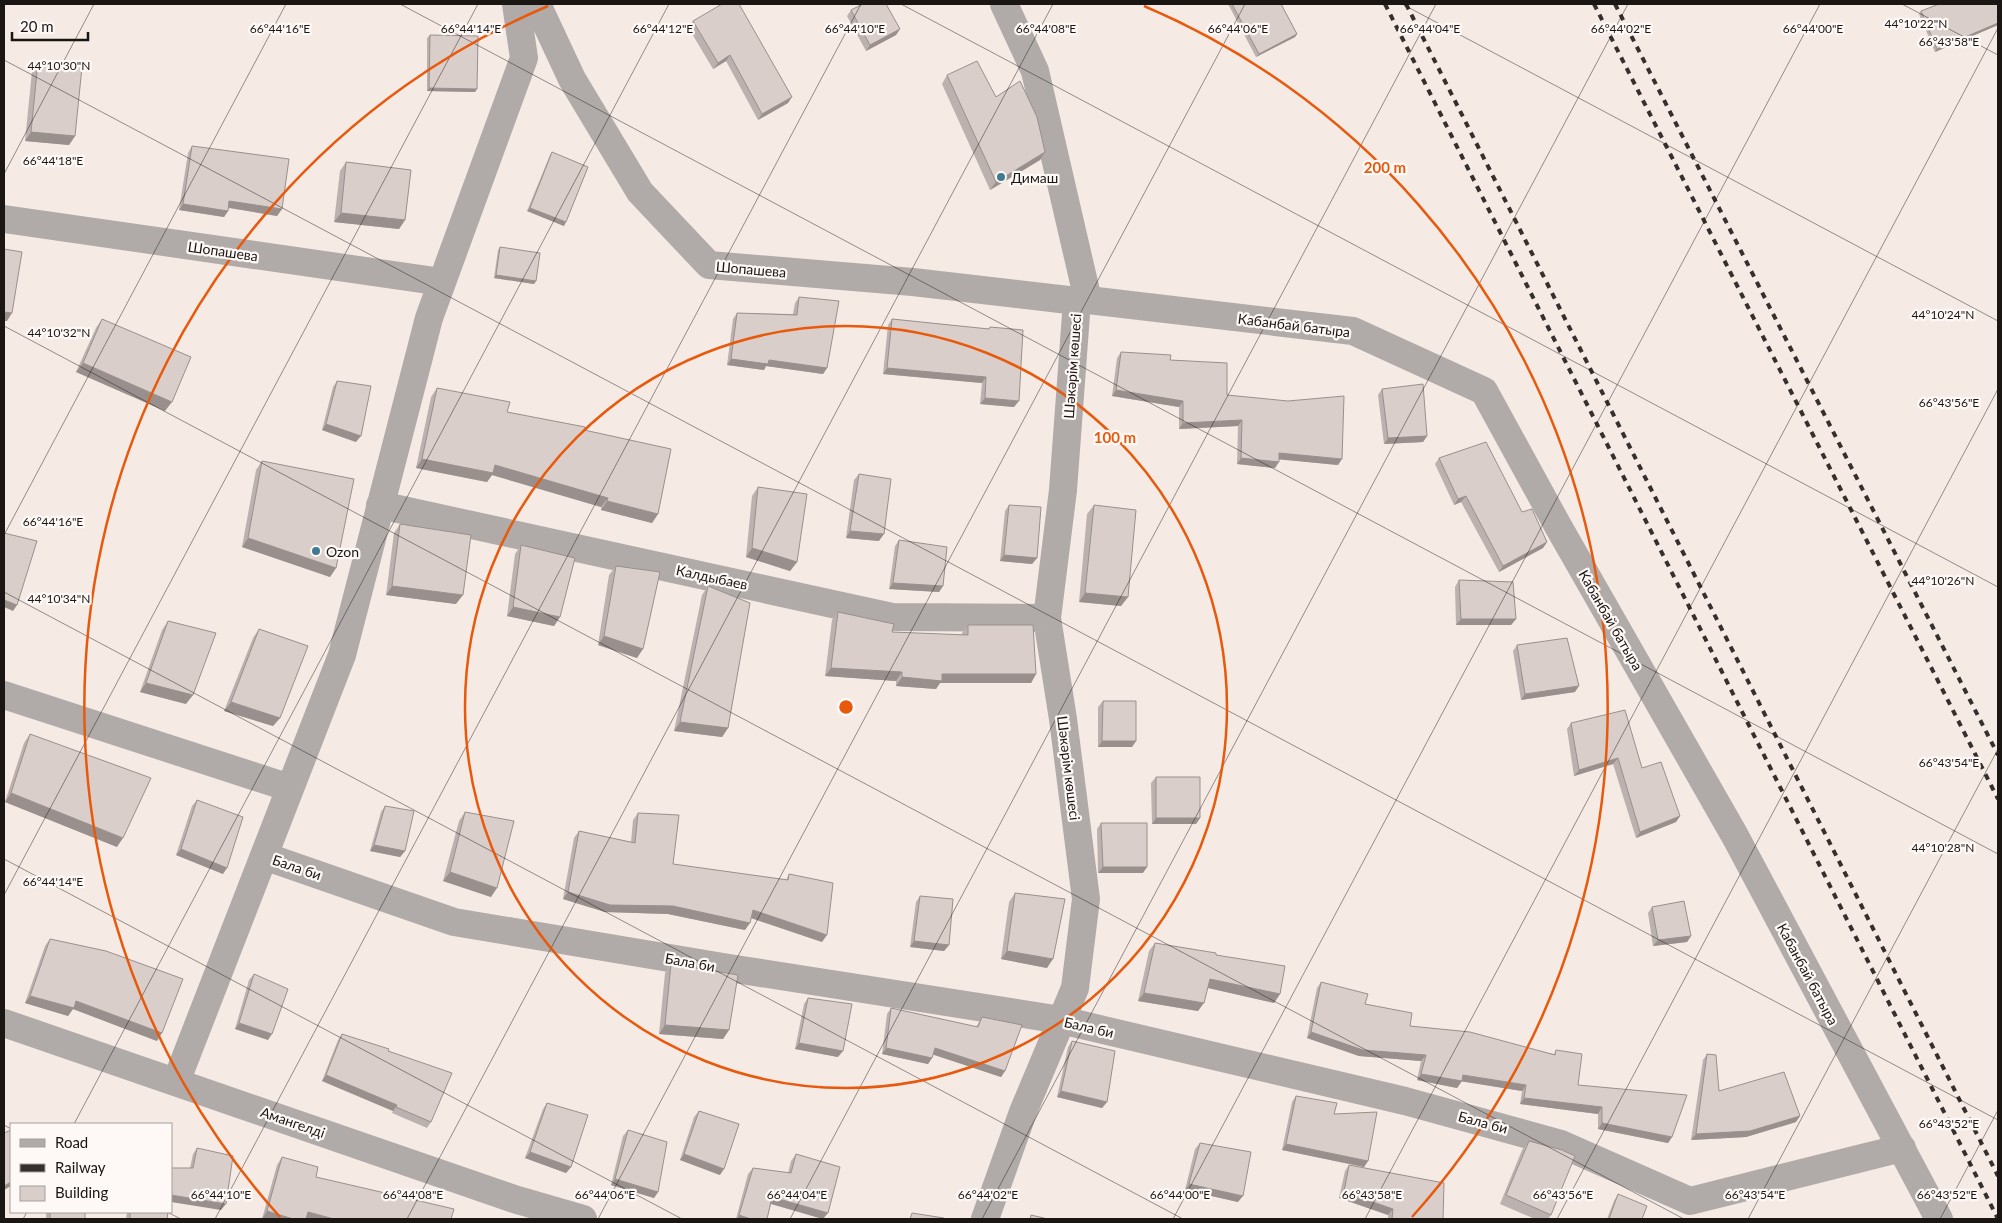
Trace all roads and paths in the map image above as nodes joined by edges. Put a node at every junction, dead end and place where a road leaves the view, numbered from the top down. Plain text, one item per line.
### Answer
1 (516, 4) edge
2 (537, 4) edge
3 (1004, 4) edge
4 (4, 219) edge
5 (442, 282) junction
6 (1083, 300) junction
7 (380, 505) junction
8 (1047, 618) junction
9 (4, 695) edge
10 (290, 788) junction
11 (264, 856) junction
12 (1061, 1020) junction
13 (4, 1023) edge
14 (176, 1082) junction
15 (1902, 1148) junction
16 (583, 1219) edge
17 (985, 1219) edge
18 (1939, 1219) edge

1 - 5 street
2 - 6 street, Шопашева
3 - 6 street, Шәкәрім көшесі
4 - 5 street, Шопашева
5 - 7 street
6 - 8 street, Шәкәрім көшесі
6 - 15 street, Кабанбай батыра
7 - 8 street, Калдыбаев
7 - 10 street
8 - 12 street, Шәкәрім көшесі
9 - 10 street
10 - 11 street
11 - 12 street, Бала би
11 - 14 street
12 - 15 street, Бала би
12 - 17 street, Шәкәрім көшесі
13 - 14 street, Амангелді
14 - 16 street, Амангелді
15 - 18 street, Кабанбай батыра

